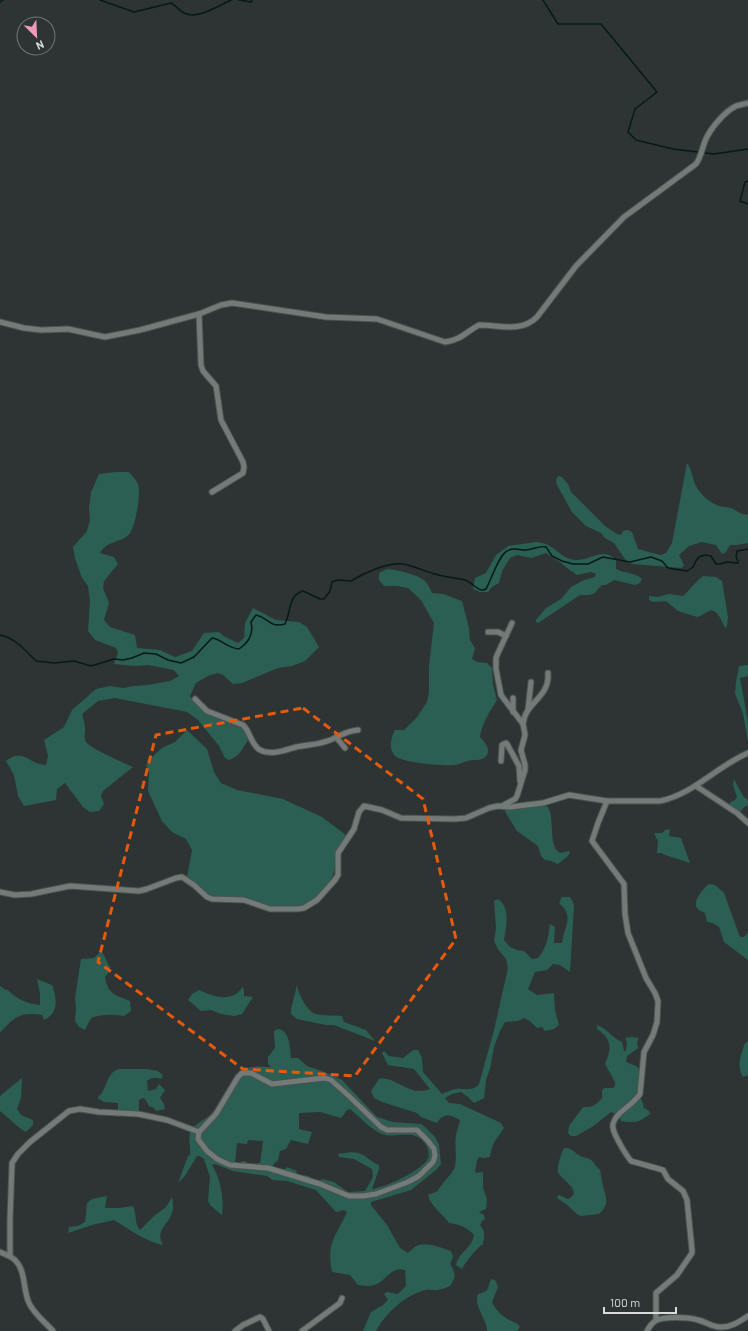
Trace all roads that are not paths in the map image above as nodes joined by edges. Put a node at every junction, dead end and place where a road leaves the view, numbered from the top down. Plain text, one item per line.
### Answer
1 (748, 103) edge
2 (199, 314) junction
3 (0, 322) edge
4 (212, 492) dead end
5 (512, 622) dead end
6 (488, 632) dead end
7 (506, 636) junction
8 (548, 673) dead end
9 (531, 682) dead end
10 (512, 698) dead end
11 (195, 700) dead end
12 (528, 710) junction
13 (513, 713) junction
14 (523, 724) junction
15 (358, 730) dead end
16 (336, 737) junction
17 (345, 748) dead end
18 (748, 753) edge
19 (501, 761) dead end
20 (521, 784) junction
21 (696, 786) junction
22 (607, 802) junction
23 (502, 806) junction
24 (748, 823) edge
25 (0, 892) edge
26 (199, 1132) junction
27 (0, 1252) edge
28 (10, 1256) junction
29 (342, 1298) dead end
30 (748, 1316) edge
31 (656, 1320) junction
32 (53, 1331) edge
33 (235, 1331) edge
34 (269, 1331) edge
35 (302, 1331) edge
36 (647, 1331) edge

1 - 2 street
2 - 3 street
2 - 4 street
5 - 7 street
6 - 7 street
7 - 13 street
8 - 12 street
9 - 12 street
10 - 13 street
11 - 16 street
12 - 14 street
13 - 14 street
14 - 20 street
15 - 16 street
16 - 17 street
18 - 21 street
19 - 20 street
20 - 23 street
21 - 22 street
21 - 24 street
22 - 23 street
22 - 31 street
23 - 25 street
26 - 26 street
26 - 28 street
27 - 28 street
28 - 32 street
29 - 35 street
30 - 31 street
31 - 36 street
33 - 34 street

